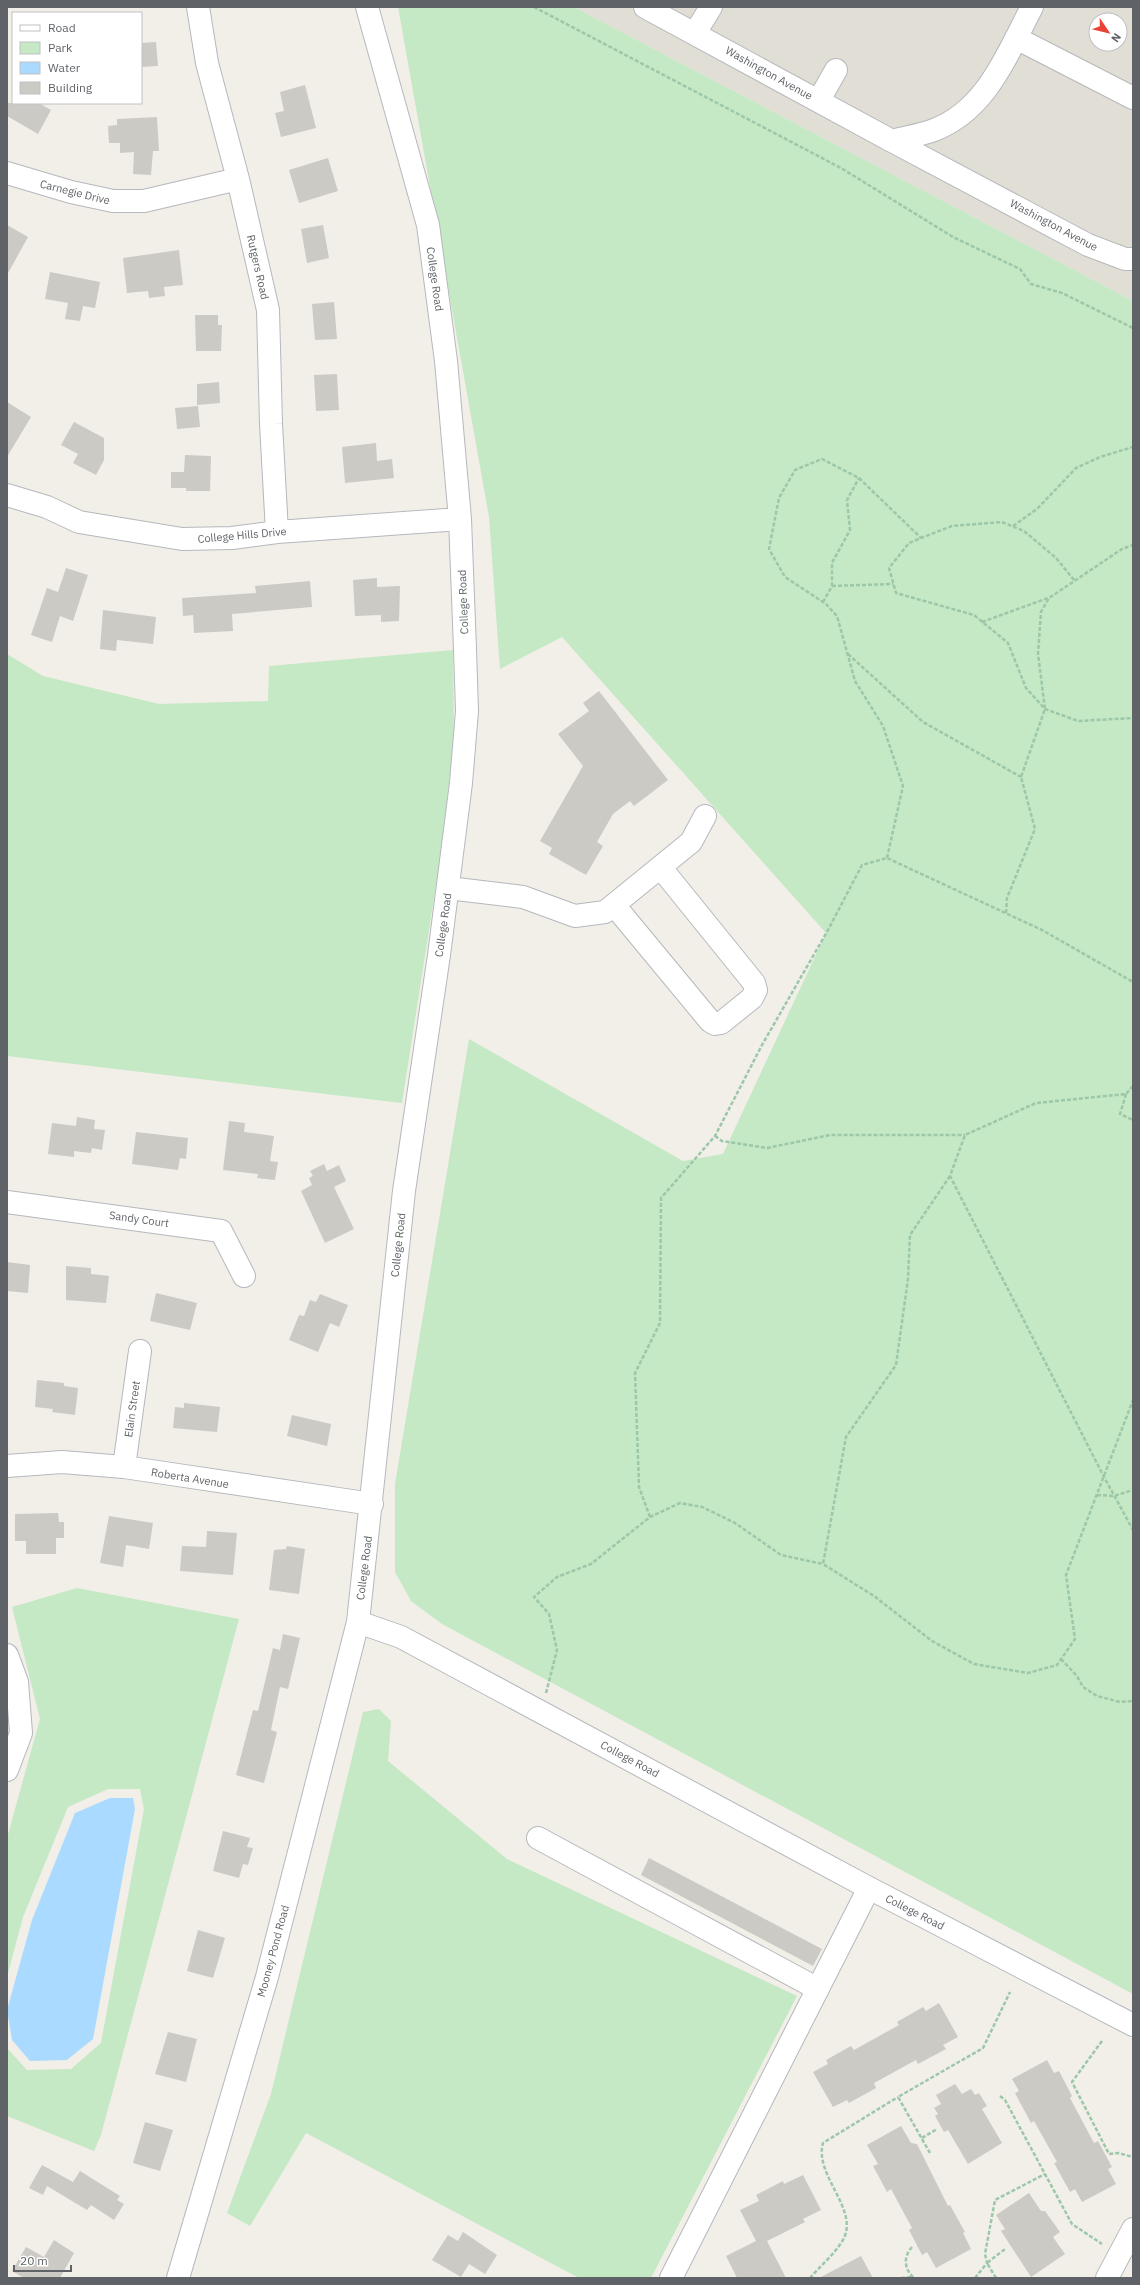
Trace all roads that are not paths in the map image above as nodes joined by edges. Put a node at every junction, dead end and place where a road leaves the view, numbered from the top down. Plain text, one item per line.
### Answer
1 (198, 7) edge
2 (367, 7) edge
3 (645, 7) edge
4 (711, 7) edge
5 (1032, 7) edge
6 (695, 33) junction
7 (1016, 38) junction
8 (836, 70) dead end
9 (1133, 98) edge
10 (818, 100) junction
11 (892, 141) junction
12 (7, 173) edge
13 (238, 179) junction
14 (1133, 259) edge
15 (7, 495) edge
16 (460, 518) junction
17 (277, 532) junction
18 (704, 816) dead end
19 (661, 868) junction
20 (448, 888) junction
21 (614, 905) junction
22 (7, 1202) edge
23 (244, 1276) dead end
24 (140, 1351) dead end
25 (7, 1466) edge
26 (124, 1467) junction
27 (372, 1504) junction
28 (358, 1622) junction
29 (7, 1655) edge
30 (7, 1770) edge
31 (538, 1838) dead end
32 (870, 1888) junction
33 (818, 1990) junction
34 (1133, 2025) edge
35 (1133, 2229) edge
36 (178, 2278) edge
37 (671, 2278) edge
38 (1107, 2278) edge

1 - 13 street, Rutgers Road
2 - 16 street, College Road
3 - 6 street, Washington Avenue
4 - 6 street
5 - 7 street
6 - 10 street, Washington Avenue
7 - 9 street
7 - 11 street
8 - 10 street
10 - 11 street, Washington Avenue
11 - 14 street, Washington Avenue
12 - 13 street, Carnegie Drive
13 - 17 street, Rutgers Road
15 - 17 street, College Hills Drive
16 - 17 street, College Hills Drive
16 - 20 street, College Road
18 - 19 street
19 - 21 street
19 - 21 street
20 - 21 street
20 - 27 street, College Road
22 - 23 street, Sandy Court
24 - 26 street, Elain Street
25 - 26 street, Roberta Avenue
26 - 27 street, Roberta Avenue
27 - 28 street, College Road
28 - 32 street, College Road
28 - 36 street, Mooney Pond Road
29 - 30 street
31 - 33 street
32 - 33 street
32 - 34 street, College Road
33 - 37 street
35 - 38 street

